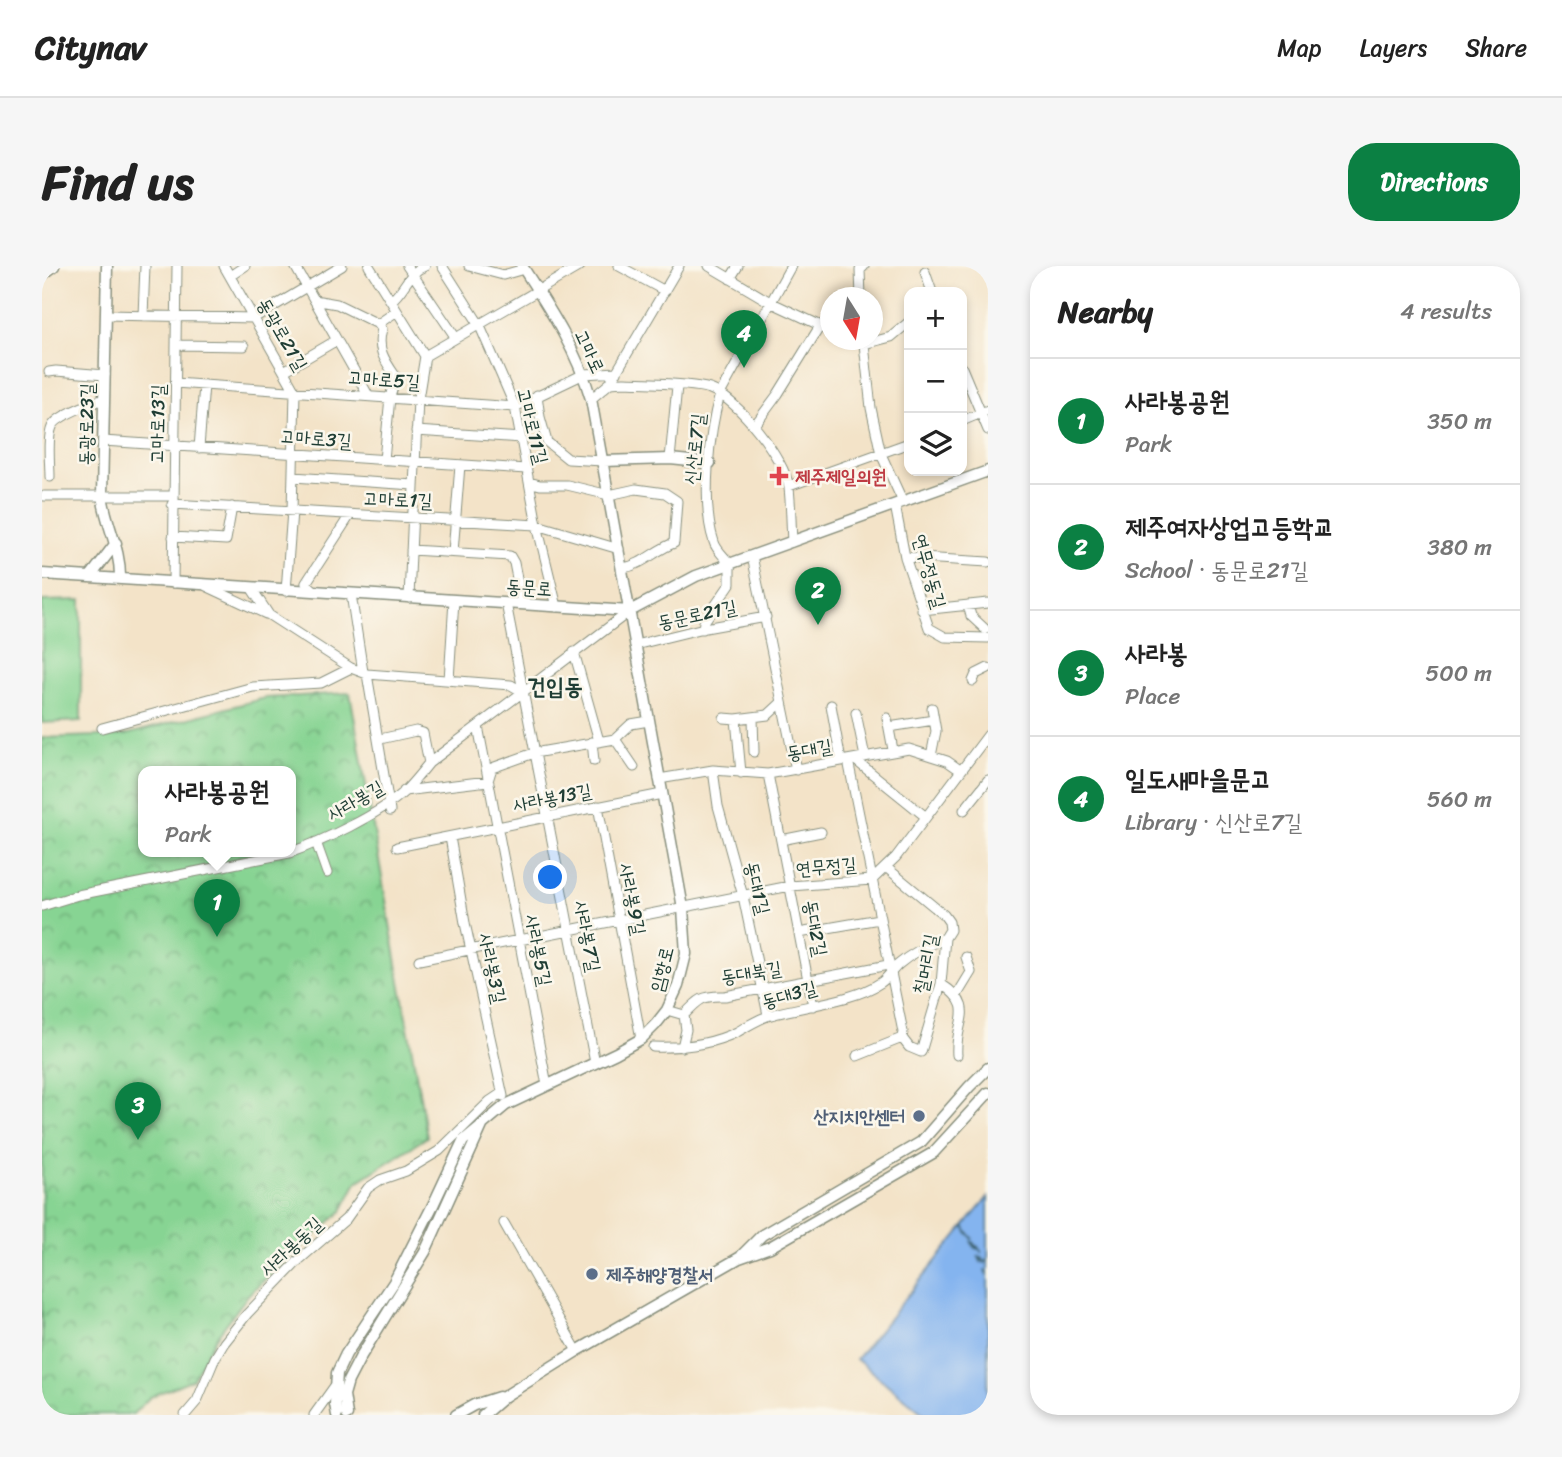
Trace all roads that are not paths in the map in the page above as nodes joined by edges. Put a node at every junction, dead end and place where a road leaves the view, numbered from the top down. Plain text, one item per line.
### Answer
1 (54, 266) edge
2 (145, 266) edge
3 (177, 266) edge
4 (224, 266) edge
5 (245, 266) edge
6 (342, 266) edge
7 (369, 266) edge
8 (425, 266) edge
9 (442, 266) edge
10 (469, 266) edge
11 (580, 266) edge
12 (619, 266) edge
13 (680, 266) edge
14 (709, 266) edge
15 (738, 266) edge
16 (791, 266) edge
17 (864, 266) edge
18 (106, 267) edge
19 (297, 267) edge
20 (523, 267) edge
21 (410, 270) edge
22 (925, 272) dead end
23 (42, 275) edge
24 (230, 275) junction
25 (730, 279) junction
26 (307, 286) junction
27 (861, 287) edge
28 (930, 287) edge
29 (537, 289) junction
30 (665, 291) junction
31 (314, 300) junction
32 (391, 301) junction
33 (770, 302) junction
34 (397, 311) junction
35 (106, 315) junction
36 (175, 315) junction
37 (143, 316) junction
38 (254, 318) junction
39 (378, 324) junction
40 (479, 324) junction
41 (820, 326) joint
42 (904, 326) edge
43 (456, 338) junction
44 (883, 338) edge
45 (337, 340) junction
46 (177, 345) junction
47 (244, 346) dead end
48 (865, 350) edge
49 (425, 356) junction
50 (284, 371) junction
51 (49, 372) dead end
52 (617, 372) junction
53 (584, 374) junction
54 (105, 376) junction
55 (967, 378) edge
56 (175, 383) junction
57 (610, 383) junction
58 (204, 385) junction
59 (677, 386) junction
60 (295, 391) junction
61 (720, 394) junction
62 (368, 396) junction
63 (537, 396) junction
64 (390, 397) junction
65 (104, 399) junction
66 (418, 399) junction
67 (591, 399) junction
68 (515, 407) junction
69 (984, 412) edge
70 (967, 419) edge
71 (755, 425) junction
72 (988, 430) edge
73 (416, 431) junction
74 (520, 438) junction
75 (103, 441) junction
76 (904, 445) edge
77 (175, 446) junction
78 (199, 448) junction
79 (293, 454) junction
80 (881, 454) junction
81 (670, 459) junction
82 (384, 460) junction
83 (603, 461) junction
84 (415, 462) junction
85 (710, 463) junction
86 (460, 465) junction
87 (526, 469) junction
88 (988, 471) edge
89 (50, 477) dead end
90 (293, 477) junction
91 (529, 482) junction
92 (414, 485) junction
93 (789, 486) junction
94 (102, 495) junction
95 (609, 495) junction
96 (44, 496) dead end
97 (173, 500) junction
98 (899, 503) junction
99 (232, 507) junction
100 (292, 511) junction
101 (350, 515) junction
102 (412, 518) junction
103 (457, 519) junction
104 (537, 525) junction
105 (173, 537) junction
106 (792, 542) junction
107 (116, 543) junction
108 (411, 550) junction
109 (620, 550) junction
110 (453, 552) junction
111 (752, 556) junction
112 (905, 557) junction
113 (988, 562) edge
114 (730, 564) junction
115 (623, 568) junction
116 (42, 574) edge
117 (90, 577) junction
118 (120, 579) junction
119 (173, 583) junction
120 (204, 586) junction
121 (252, 589) junction
122 (286, 591) junction
123 (317, 592) junction
124 (351, 594) junction
125 (409, 597) junction
126 (454, 600) junction
127 (506, 603) junction
128 (522, 604) junction
129 (968, 605) junction
130 (987, 605) edge
131 (557, 607) junction
132 (922, 610) junction
133 (630, 611) junction
134 (269, 615) junction
135 (766, 617) junction
136 (703, 629) junction
137 (987, 632) edge
138 (635, 645) junction
139 (574, 652) junction
140 (351, 668) junction
141 (988, 668) edge
142 (365, 673) junction
143 (449, 680) junction
144 (973, 681) dead end
145 (523, 692) junction
146 (782, 702) junction
147 (831, 705) dead end
148 (932, 708) dead end
149 (856, 713) dead end
150 (753, 718) junction
151 (724, 719) dead end
152 (736, 719) junction
153 (649, 720) junction
154 (934, 720) junction
155 (478, 726) junction
156 (102, 728) dead end
157 (988, 735) edge
158 (380, 739) junction
159 (615, 739) junction
160 (595, 742) junction
161 (893, 750) junction
162 (754, 752) dead end
163 (534, 753) junction
164 (931, 756) junction
165 (864, 757) junction
166 (847, 760) junction
167 (594, 761) dead end
168 (429, 763) junction
169 (634, 767) dead end
170 (713, 770) junction
171 (796, 770) junction
172 (960, 770) junction
173 (741, 773) junction
174 (768, 774) junction
175 (659, 779) junction
176 (988, 780) edge
177 (488, 781) junction
178 (404, 791) junction
179 (662, 794) junction
180 (598, 806) junction
181 (390, 807) junction
182 (964, 810) dead end
183 (547, 816) junction
184 (926, 817) junction
185 (497, 826) junction
186 (821, 832) dead end
187 (450, 837) junction
188 (781, 840) junction
189 (316, 842) junction
190 (397, 847) dead end
191 (296, 850) edge
192 (269, 857) edge
193 (887, 867) junction
194 (327, 873) dead end
195 (872, 880) junction
196 (790, 887) junction
197 (743, 895) junction
198 (42, 906) edge
199 (683, 908) junction
200 (879, 919) junction
201 (619, 921) junction
202 (569, 931) junction
203 (799, 933) junction
204 (946, 938) junction
205 (519, 940) junction
206 (471, 950) junction
207 (966, 957) dead end
208 (419, 960) dead end
209 (889, 969) junction
210 (808, 981) junction
211 (941, 984) junction
212 (762, 988) junction
213 (957, 995) junction
214 (813, 1006) junction
215 (667, 1010) junction
216 (684, 1015) junction
217 (768, 1015) junction
218 (902, 1038) junction
219 (641, 1039) junction
220 (682, 1046) junction
221 (653, 1047) dead end
222 (957, 1055) dead end
223 (857, 1056) dead end
224 (595, 1063) junction
225 (988, 1068) edge
226 (547, 1085) junction
227 (502, 1093) junction
228 (988, 1093) edge
229 (506, 1105) junction
230 (483, 1124) junction
231 (451, 1140) junction
232 (445, 1157) dead end
233 (504, 1223) dead end
234 (739, 1258) junction
235 (577, 1351) junction
236 (334, 1387) junction
237 (505, 1396) junction
238 (185, 1415) edge
239 (314, 1415) edge
240 (337, 1415) edge
241 (347, 1415) edge
242 (456, 1415) edge
243 (483, 1415) edge

1 - 23 main road
2 - 37 street
3 - 36 street, 고마로13길
4 - 24 street, 동광로21길
5 - 24 street
6 - 26 street
7 - 32 street
8 - 21 street
9 - 40 street, 고마로11길
10 - 20 street
11 - 29 street
12 - 30 street
13 - 30 street
14 - 25 street
15 - 25 street
16 - 33 street, 신산로7길
17 - 27 street
18 - 35 main road, 동광로23길
19 - 26 street
20 - 29 main road, 고마로
21 - 32 street
21 - 43 street
22 - 28 street
24 - 38 street, 동광로21길
25 - 33 street
26 - 31 street
26 - 38 street
29 - 40 street
29 - 53 main road, 고마로
30 - 52 street
31 - 39 street
31 - 45 street
32 - 34 street
33 - 41 street
33 - 61 street, 신산로7길
34 - 39 street
34 - 49 street
35 - 37 street
35 - 54 main road, 동광로23길
36 - 37 street
36 - 38 street
36 - 46 street, 고마로13길
38 - 50 street, 동광로21길
39 - 64 street
40 - 43 street
40 - 68 street, 고마로11길
41 - 71 street
42 - 44 street
43 - 49 street
45 - 50 street
45 - 62 street
46 - 47 street
46 - 56 street, 고마로13길
48 - 80 street, 연무정동길
49 - 66 street
50 - 60 street, 동광로21길
51 - 54 street
52 - 53 street
52 - 57 street
53 - 63 street
53 - 67 main road, 고마로
54 - 65 main road, 동광로23길
55 - 69 street
56 - 58 street, 고마로5길
56 - 77 street, 고마로13길
57 - 59 street
57 - 67 street
58 - 60 street, 고마로5길
58 - 78 street
59 - 61 street
59 - 81 street
60 - 62 street, 고마로5길
60 - 79 street, 동광로21길
61 - 71 street
61 - 85 street, 신산로7길
62 - 64 street, 고마로5길
63 - 68 street
63 - 83 street
64 - 66 street, 고마로5길
64 - 82 street
65 - 75 main road, 동광로23길
65 - 89 street
66 - 68 street, 고마로5길
66 - 73 street
67 - 83 main road, 고마로
68 - 74 street, 고마로11길
69 - 70 street
69 - 72 street
71 - 93 street
73 - 74 street
73 - 84 street
74 - 87 street, 고마로11길
75 - 77 street, 고마로3길
75 - 94 main road, 동광로23길
76 - 80 street
77 - 78 street, 고마로3길
77 - 97 street, 고마로13길
78 - 79 street, 고마로3길
79 - 82 street, 고마로3길
79 - 90 street, 동광로21길
80 - 93 street
80 - 98 street, 연무정동길
81 - 83 main road
81 - 85 main road
82 - 84 street, 고마로3길
83 - 95 main road, 고마로
84 - 86 street, 고마로3길
84 - 92 street
85 - 114 street, 신산로7길
86 - 87 street, 고마로3길
86 - 103 street
87 - 91 street, 고마로11길
88 - 98 main road
90 - 92 street
90 - 100 street, 동광로21길
91 - 95 street
91 - 104 street, 고마로11길
92 - 102 street
93 - 106 street
94 - 96 street, 고마로1길
94 - 97 street, 고마로1길
94 - 107 main road, 동광로23길
95 - 109 main road, 고마로
95 - 115 street
97 - 99 street, 고마로1길
97 - 105 street, 고마로13길
98 - 106 main road
98 - 112 street, 연무정동길
99 - 100 street, 고마로1길
99 - 105 street
100 - 101 street, 고마로1길
100 - 122 street, 동광로21길
101 - 102 street, 고마로1길
101 - 123 street
102 - 103 street, 고마로1길
102 - 108 street
103 - 104 street, 고마로1길
103 - 110 street
104 - 109 street, 고마로1길
104 - 131 street, 고마로11길
105 - 119 street, 고마로13길
106 - 111 main road
107 - 117 main road
107 - 118 main road, 동광로23길
108 - 110 street
108 - 125 street
109 - 115 main road, 고마로
110 - 128 street
111 - 114 main road
111 - 135 street, 동문로21길
112 - 113 street
112 - 132 street, 연무정동길
114 - 133 main road
114 - 136 street
115 - 133 main road, 고마로
116 - 117 main road, 동문로
117 - 118 main road, 동문로
118 - 119 main road, 동문로
119 - 120 main road, 동문로
120 - 121 main road, 동문로
120 - 134 street
121 - 122 main road, 동문로
121 - 134 street
122 - 123 main road, 동문로
123 - 124 main road, 동문로
124 - 125 main road, 동문로
124 - 142 street
125 - 126 main road, 동문로
126 - 127 main road, 동문로
126 - 143 street
127 - 128 main road, 동문로
127 - 145 street, 사라봉7길
128 - 131 main road, 동문로
129 - 130 street
129 - 132 street
129 - 137 street
131 - 133 main road, 동문로
132 - 137 street, 연무정동길
133 - 138 main road, 임항로
133 - 139 street, 사라봉길
134 - 140 street
135 - 136 street, 동문로21길
135 - 146 street, 동문로21길
136 - 138 street, 동문로21길
138 - 153 main road, 임항로
139 - 145 street, 사라봉길
139 - 160 street
140 - 142 street
140 - 156 street
141 - 144 street
142 - 143 street
142 - 158 street
143 - 145 street
145 - 155 street, 사라봉길
145 - 163 street, 사라봉7길
146 - 150 street
146 - 171 street, 동문로21길
147 - 166 street
148 - 154 street
149 - 165 street
150 - 152 street
150 - 162 street
151 - 152 street
152 - 173 street
153 - 159 street
153 - 175 main road, 임항로
154 - 161 street
154 - 164 street
155 - 168 street, 사라봉길
155 - 177 street, 사라봉5길
157 - 172 street, 연무정길
158 - 168 street
158 - 181 street
159 - 160 street
159 - 169 street
160 - 163 street
160 - 167 street
161 - 164 street, 동대길
161 - 165 street, 동대길
163 - 177 street
163 - 183 street, 사라봉7길
164 - 172 street, 동대길
165 - 166 street, 동대길
166 - 171 street, 동대길
166 - 184 street
166 - 195 street
168 - 178 street, 사라봉길
170 - 173 street, 동대길
170 - 175 street, 동대길
170 - 197 street, 동대1길
171 - 174 street, 동대길
172 - 184 street, 연무정길
173 - 174 street, 동대길
174 - 188 street, 동대2길
175 - 179 main road, 임항로
176 - 182 street
177 - 178 street
177 - 185 street, 사라봉5길
178 - 181 street, 사라봉길
179 - 180 street, 사라봉13길
179 - 199 main road, 임항로
180 - 183 street, 사라봉13길
180 - 201 street, 사라봉9길
181 - 189 street, 사라봉길
183 - 185 street, 사라봉13길
183 - 202 street, 사라봉7길
184 - 193 street, 연무정길
185 - 187 street, 사라봉13길
185 - 205 street, 사라봉5길
186 - 188 street
187 - 190 street, 사라봉13길
187 - 206 street, 사라봉3길
188 - 196 street, 동대2길
189 - 191 street, 사라봉길
189 - 194 street
192 - 198 street, 사라봉길
193 - 195 street, 연무정길
193 - 204 street, 칠머리길
195 - 196 street, 연무정길
195 - 200 street
196 - 197 street, 연무정길
196 - 203 street, 동대2길
197 - 199 street, 연무정길
197 - 212 street, 동대1길
199 - 201 street, 연무정길
199 - 215 main road, 임항로
200 - 203 street
200 - 209 street
201 - 202 street, 연무정길
201 - 219 street, 사라봉9길
202 - 205 street, 연무정길
202 - 224 street, 사라봉7길
203 - 210 street, 동대2길
204 - 209 street, 동대3길
204 - 211 street, 칠머리길
205 - 206 street, 연무정길
205 - 226 street, 사라봉5길
206 - 208 street, 연무정길
206 - 227 street, 사라봉3길
207 - 213 street
209 - 210 street, 동대북길
209 - 214 street, 동대3길
209 - 218 street
210 - 212 street, 동대북길
210 - 214 street, 동대2길
211 - 213 street
211 - 218 street, 칠머리길
212 - 216 street, 동대북길
212 - 217 street, 동대1길
213 - 222 street
214 - 217 street, 동대3길
215 - 216 street
215 - 219 main road, 임항로
216 - 220 street
217 - 220 street, 동대3길
218 - 223 street
219 - 224 main road, 임항로
220 - 221 street, 동대3길
224 - 226 main road, 임항로
225 - 234 main road
226 - 229 main road, 임항로
227 - 229 street, 사라봉3길
227 - 231 street, 사라봉동길
228 - 234 main road
229 - 230 main road, 임항로
230 - 236 main road, 임항로
230 - 241 main road, 임항로
231 - 232 street
231 - 238 street, 사라봉동길
233 - 235 street
234 - 235 main road
235 - 237 main road
236 - 239 street
236 - 240 main road, 임항로
237 - 242 main road
237 - 243 main road

